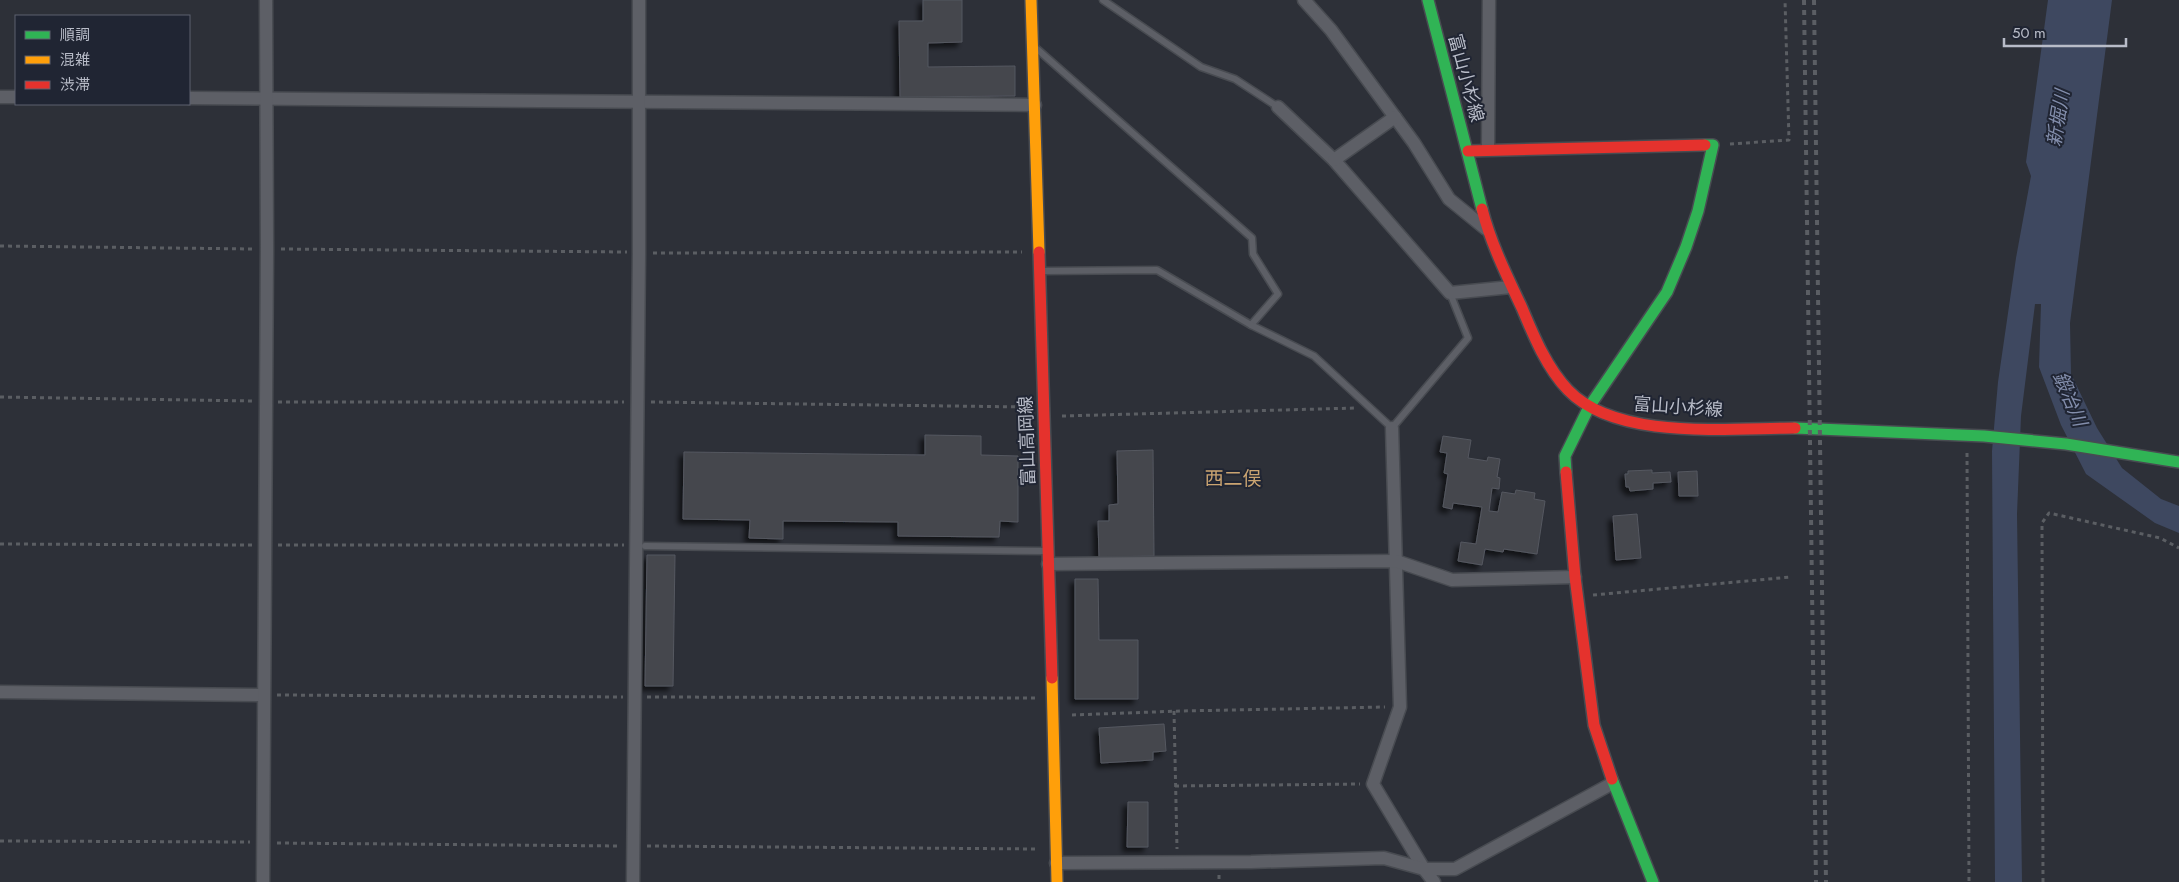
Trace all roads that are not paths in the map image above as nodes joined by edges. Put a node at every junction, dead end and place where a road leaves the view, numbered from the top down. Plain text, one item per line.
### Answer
1 (266, 0) edge
2 (639, 0) edge
3 (1031, 0) edge
4 (1103, 0) edge
5 (1304, 0) edge
6 (1428, 0) edge
7 (1489, 0) edge
8 (1032, 45) junction
9 (0, 97) edge
10 (15, 97) edge
11 (190, 98) edge
12 (266, 99) junction
13 (639, 102) junction
14 (1034, 104) junction
15 (1278, 107) joint
16 (1395, 117) junction
17 (1488, 149) junction
18 (1468, 151) junction
19 (1334, 160) junction
20 (1488, 231) junction
21 (1040, 271) junction
22 (1512, 287) junction
23 (1450, 293) junction
24 (1252, 325) junction
25 (1589, 406) junction
26 (1392, 428) junction
27 (2179, 462) edge
28 (641, 546) junction
29 (1048, 551) junction
30 (1396, 561) junction
31 (1048, 564) junction
32 (1575, 576) junction
33 (0, 692) edge
34 (263, 695) junction
35 (1613, 783) junction
36 (1056, 863) junction
37 (1424, 869) junction
38 (263, 882) edge
39 (632, 882) edge
40 (1057, 882) edge
41 (1434, 882) edge
42 (1653, 882) edge

1 - 12 street
2 - 13 street
3 - 8 main road, 富山高岡線
4 - 15 lane
5 - 16 street
6 - 18 main road, 富山小杉線
7 - 17 street
8 - 14 main road, 富山高岡線
8 - 24 lane
9 - 10 street
11 - 12 street
12 - 13 street
12 - 34 street
13 - 14 street
13 - 28 street
14 - 21 main road, 富山高岡線
15 - 19 street
16 - 19 street
16 - 20 street
17 - 18 main road
17 - 25 main road
18 - 20 main road, 富山小杉線
19 - 23 street
20 - 22 main road, 富山小杉線
21 - 24 lane
21 - 29 main road, 富山高岡線
22 - 23 street
22 - 25 main road, 富山小杉線
23 - 26 lane
24 - 26 lane
25 - 27 main road, 富山小杉線
25 - 32 main road
26 - 30 street
28 - 29 lane
28 - 39 street
29 - 31 main road, 富山高岡線
30 - 31 street
30 - 32 street
30 - 37 street
31 - 36 main road, 富山高岡線
32 - 35 main road
33 - 34 street
34 - 38 street
35 - 37 street
35 - 42 main road
36 - 37 street
36 - 40 main road, 富山高岡線
37 - 41 street

